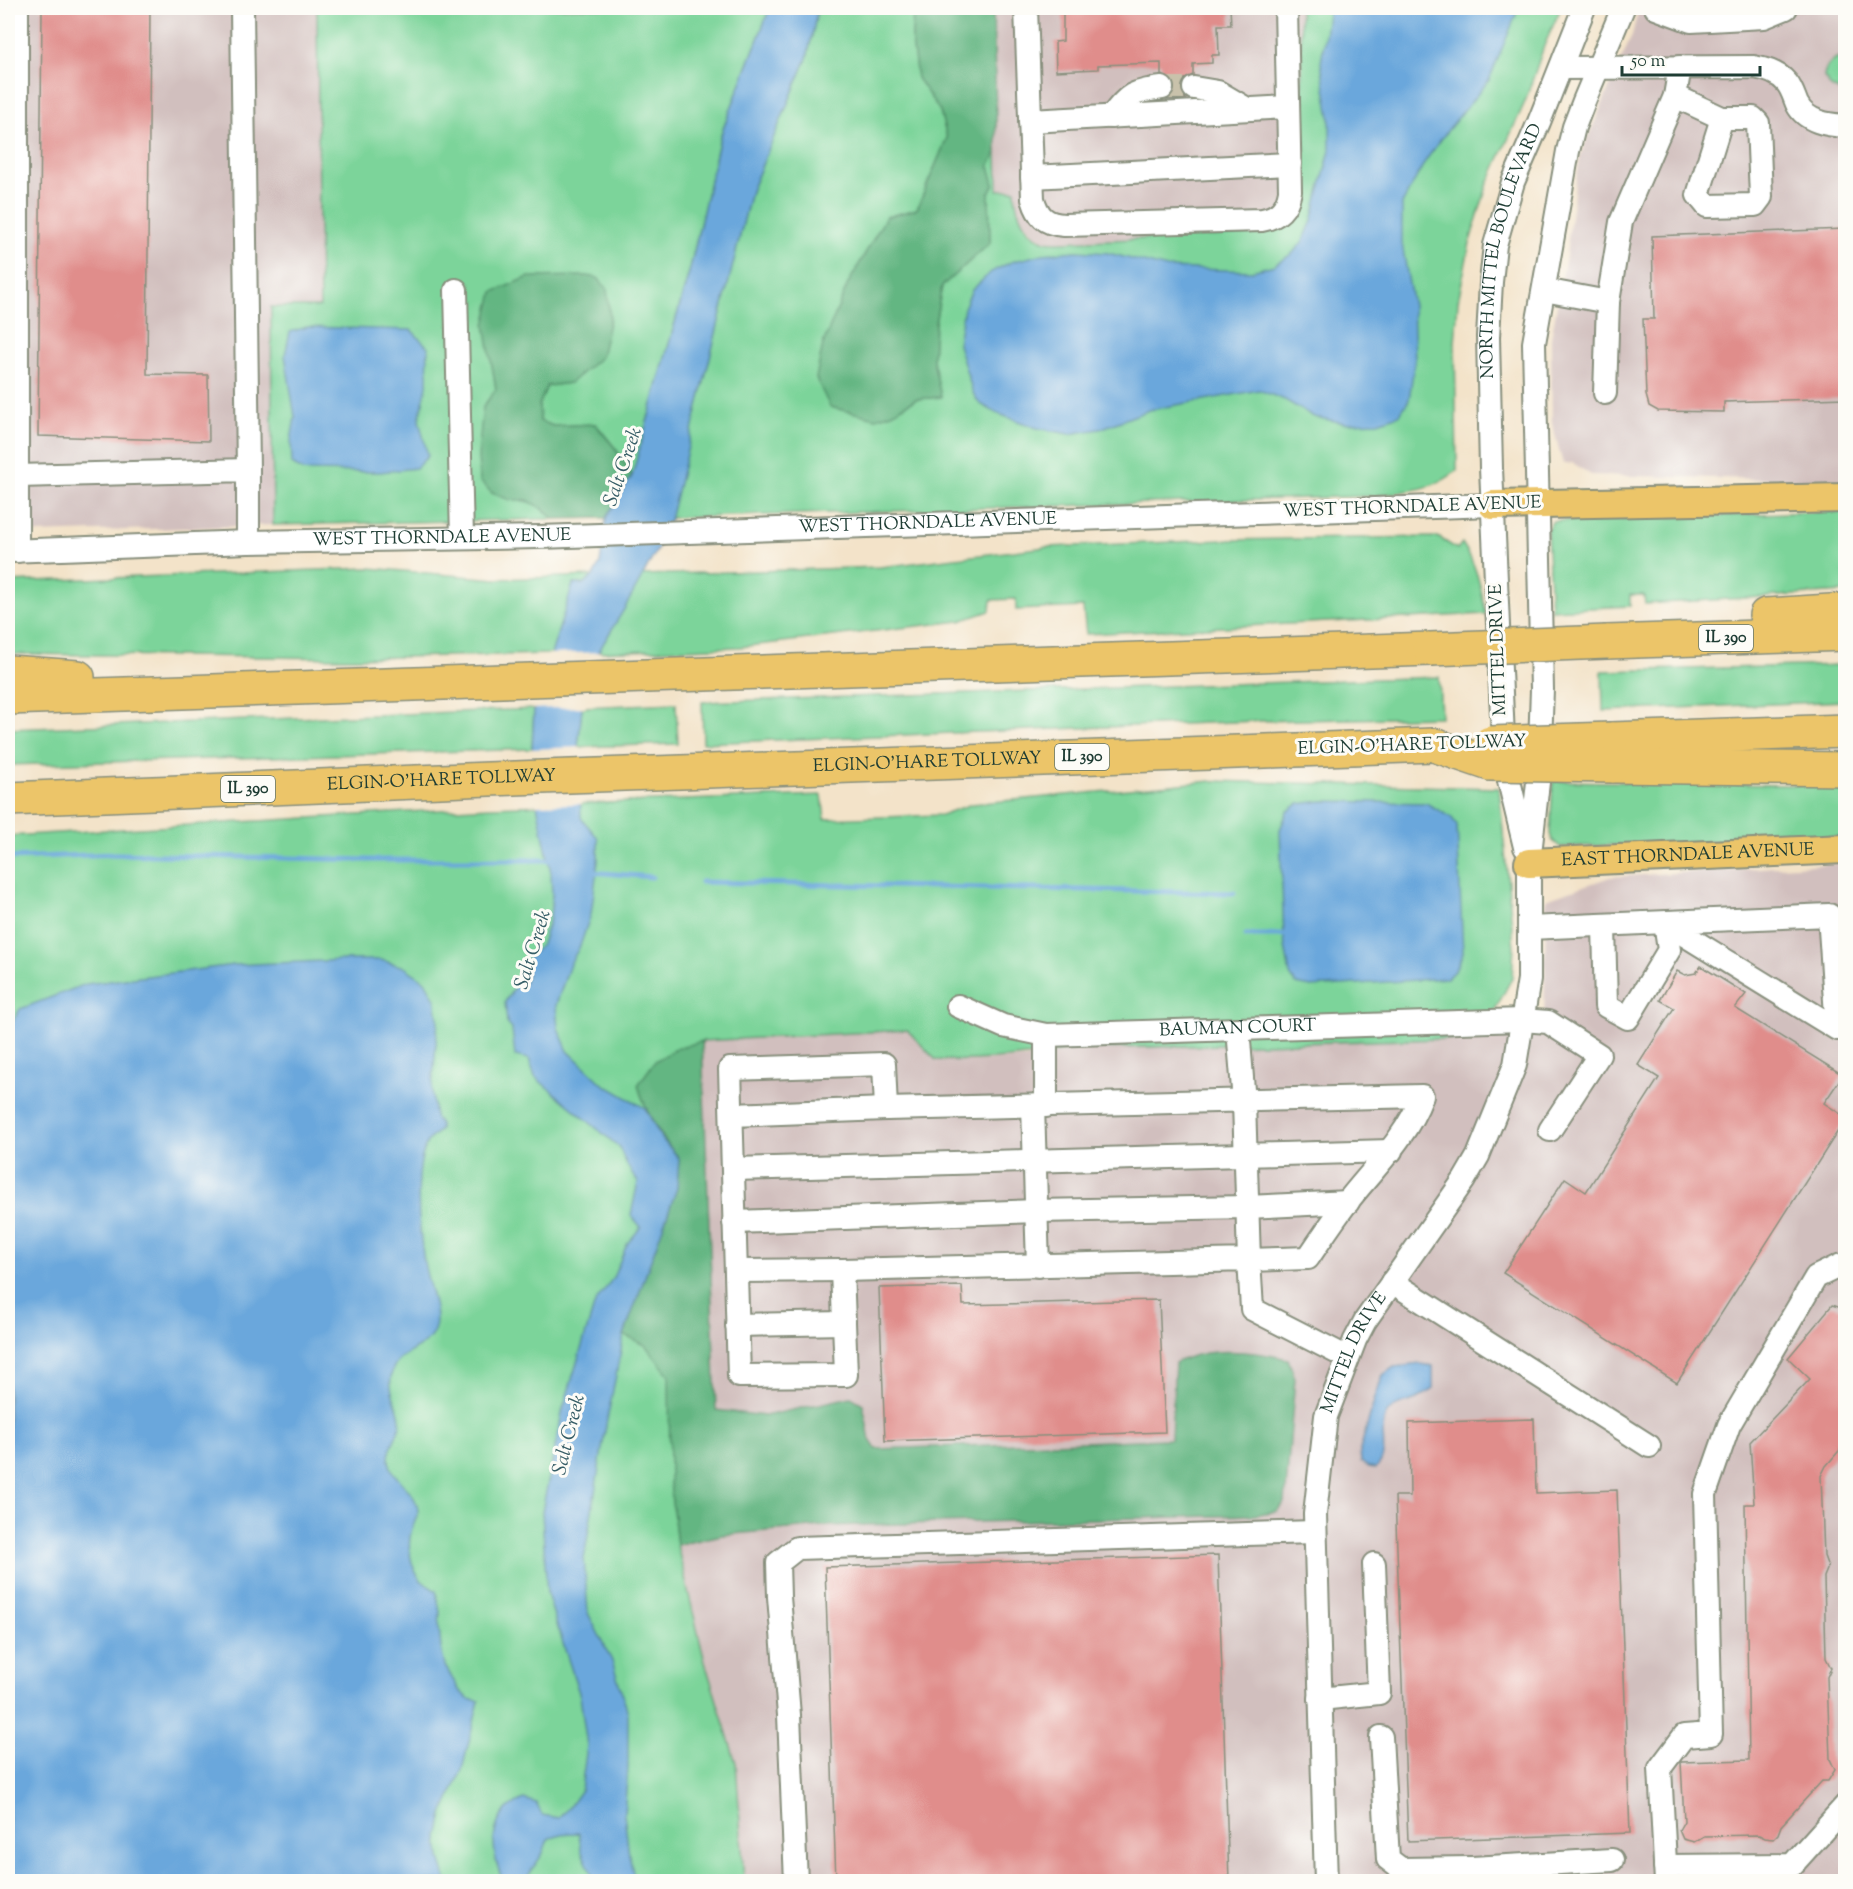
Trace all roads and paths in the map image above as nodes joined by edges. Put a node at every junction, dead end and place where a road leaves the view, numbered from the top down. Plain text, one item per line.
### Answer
1 (17, 8) edge
2 (242, 8) edge
3 (1026, 8) edge
4 (1286, 8) edge
5 (1584, 8) edge
6 (1623, 8) edge
7 (1656, 8) edge
8 (1786, 8) edge
9 (1733, 13) edge
10 (1680, 67) junction
11 (1561, 68) junction
12 (1598, 68) junction
13 (1162, 88) tunnel mouth
14 (1194, 88) tunnel mouth
15 (1674, 96) junction
16 (1288, 107) junction
17 (1247, 109) junction
18 (1111, 117) junction
19 (1722, 118) dead end
20 (1030, 121) junction
21 (1845, 126) edge
22 (1290, 164) junction
23 (1032, 177) junction
24 (456, 290) dead end
25 (1544, 290) junction
26 (1608, 302) junction
27 (1605, 393) dead end
28 (248, 470) junction
29 (18, 476) junction
30 (1845, 498) edge
31 (1537, 504) junction
32 (1493, 505) junction
33 (462, 538) junction
34 (248, 542) junction
35 (12, 551) edge
36 (1845, 610) edge
37 (1845, 634) edge
38 (1642, 641) junction
39 (8, 672) edge
40 (254, 690) junction
41 (8, 698) edge
42 (1845, 731) edge
43 (1611, 753) junction
44 (1845, 769) edge
45 (8, 799) edge
46 (1845, 849) edge
47 (1529, 863) junction
48 (1665, 923) junction
49 (1604, 926) junction
50 (1529, 928) junction
51 (958, 1006) dead end
52 (1522, 1020) junction
53 (1238, 1029) junction
54 (1046, 1035) junction
55 (1244, 1102) junction
56 (1040, 1106) junction
57 (886, 1109) junction
58 (732, 1115) junction
59 (1550, 1130) dead end
60 (1391, 1151) junction
61 (1245, 1155) junction
62 (1035, 1161) junction
63 (733, 1169) junction
64 (1348, 1202) junction
65 (1247, 1207) junction
66 (1037, 1211) junction
67 (734, 1222) junction
68 (1249, 1260) junction
69 (1038, 1266) junction
70 (842, 1270) junction
71 (736, 1271) junction
72 (1845, 1272) edge
73 (1392, 1282) junction
74 (844, 1323) junction
75 (737, 1325) junction
76 (1348, 1358) junction
77 (1649, 1446) dead end
78 (1315, 1532) junction
79 (1374, 1564) dead end
80 (1320, 1699) junction
81 (1381, 1737) dead end
82 (1845, 1806) edge
83 (1612, 1860) dead end
84 (1665, 1874) edge
85 (1472, 1875) edge
86 (796, 1881) edge
87 (1326, 1881) edge

1 - 29 street
2 - 28 street
3 - 20 street
4 - 16 street
5 - 11 street, NORTH MITTEL BOULEVARD
6 - 12 street, NORTH MITTEL BOULEVARD
7 - 9 street
8 - 9 street
10 - 12 street
10 - 15 street
10 - 21 street
11 - 12 street
11 - 32 street, NORTH MITTEL BOULEVARD
12 - 25 street, NORTH MITTEL BOULEVARD
13 - 18 street
14 - 17 street
15 - 19 street
15 - 26 street
16 - 17 street
16 - 22 street
17 - 18 street
18 - 20 street
20 - 23 street
22 - 23 street
22 - 23 street
24 - 33 street
25 - 26 street
25 - 31 street, NORTH MITTEL BOULEVARD
26 - 27 street
28 - 29 street
28 - 34 street
29 - 35 street
30 - 31 main road, WEST THORNDALE AVENUE
31 - 32 main road, WEST THORNDALE AVENUE
31 - 47 street, MITTEL DRIVE
32 - 33 street, WEST THORNDALE AVENUE
32 - 47 street, MITTEL DRIVE
33 - 34 street, WEST THORNDALE AVENUE
34 - 35 street, WEST THORNDALE AVENUE
36 - 38 highway
37 - 38 highway, IL 390
38 - 40 highway, IL 390, bridge
39 - 40 highway
40 - 41 highway, IL 390
42 - 43 highway, ELGIN-O'HARE TOLLWAY / IL 390
43 - 44 highway
43 - 45 highway, ELGIN-O'HARE TOLLWAY / IL 390, bridge
46 - 47 main road, EAST THORNDALE AVENUE
47 - 50 street, MITTEL DRIVE
48 - 48 street
48 - 49 street
48 - 49 street
49 - 50 street
50 - 52 street, MITTEL DRIVE
51 - 54 street, BAUMAN COURT
52 - 53 street, BAUMAN COURT
52 - 59 street, BAUMAN COURT
52 - 73 street, MITTEL DRIVE
53 - 54 street, BAUMAN COURT
53 - 55 street
54 - 56 street
55 - 56 street
55 - 60 street
55 - 61 street
56 - 57 street
56 - 62 street
57 - 58 street
57 - 58 street
58 - 63 street
60 - 61 street
60 - 64 street
61 - 62 street
61 - 65 street
62 - 63 street
62 - 66 street
63 - 67 street
64 - 65 street
64 - 68 street
65 - 66 street
65 - 68 street
66 - 67 street
66 - 69 street
67 - 71 street
68 - 69 street
68 - 76 street
69 - 70 street
70 - 71 street
70 - 74 street
71 - 75 street
72 - 84 street
73 - 76 street, MITTEL DRIVE
73 - 77 street
74 - 75 street
74 - 75 street
76 - 78 street, MITTEL DRIVE
78 - 80 street, MITTEL DRIVE
78 - 86 street
79 - 80 street
80 - 87 street, MITTEL DRIVE
81 - 85 street
82 - 84 street
83 - 85 street

